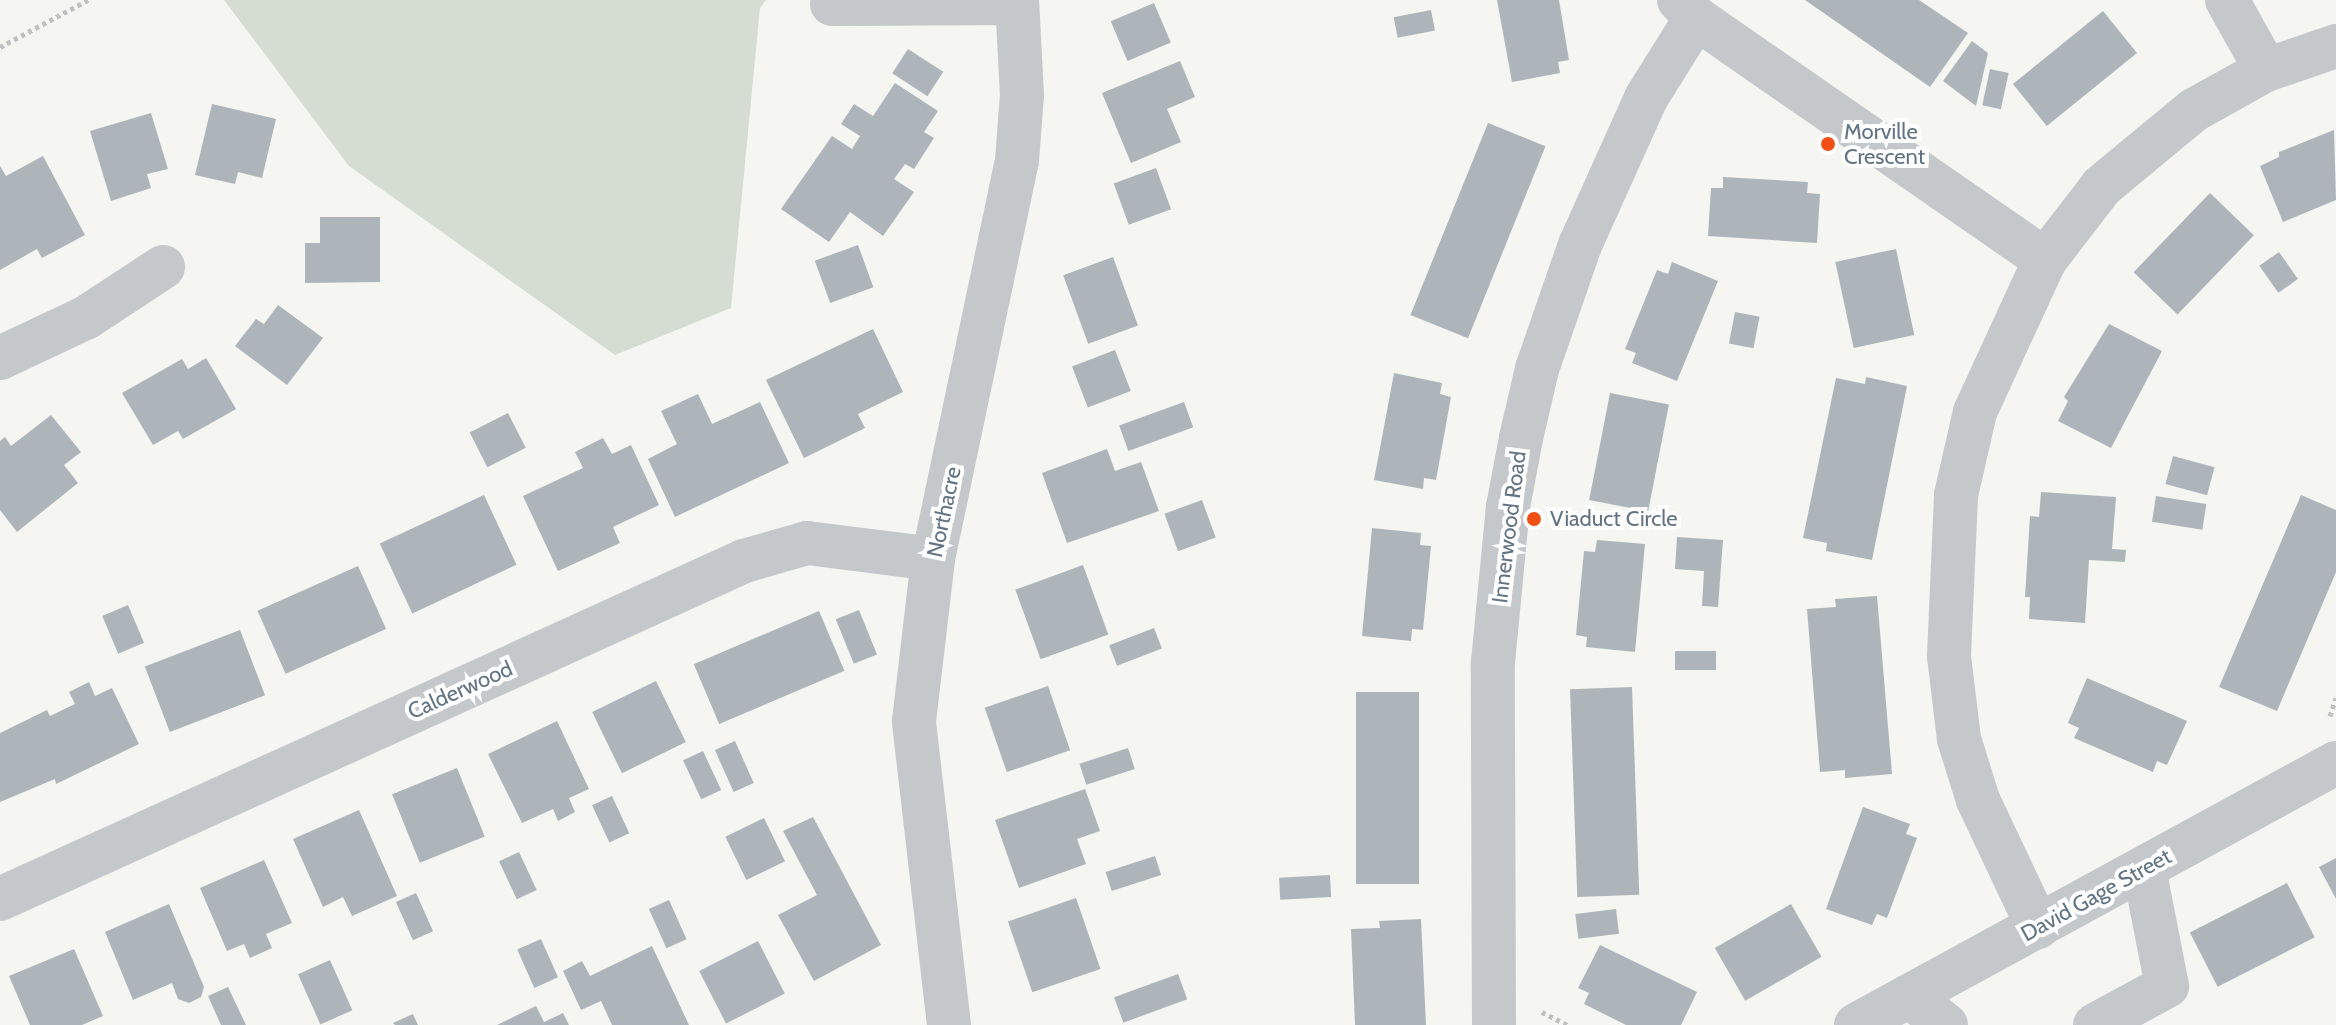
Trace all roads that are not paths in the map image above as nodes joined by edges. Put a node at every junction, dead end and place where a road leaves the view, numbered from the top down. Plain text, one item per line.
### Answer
1 (2227, 0) edge
2 (1017, 1) edge
3 (832, 4) dead end
4 (1688, 9) edge
5 (2336, 46) edge
6 (2266, 70) junction
7 (2045, 260) junction
8 (163, 267) dead end
9 (0, 358) edge
10 (933, 559) junction
11 (2336, 763) edge
12 (2144, 869) junction
13 (0, 899) edge
14 (2038, 927) junction
15 (1909, 996) junction
16 (942, 1023) edge
17 (1494, 1025) edge
18 (1856, 1025) edge
19 (1946, 1025) edge
20 (2095, 1025) edge

1 - 6 street
2 - 3 street, Northacre
2 - 10 street, Northacre
4 - 7 street
4 - 17 street, Innerwood Road
5 - 6 street
6 - 7 street
7 - 14 street
8 - 9 street
10 - 13 street, Calderwood
10 - 16 street, Northacre
11 - 12 street, David Gage Street
12 - 14 street, David Gage Street
12 - 20 street
14 - 15 street, David Gage Street
15 - 18 street, David Gage Street
15 - 19 street

